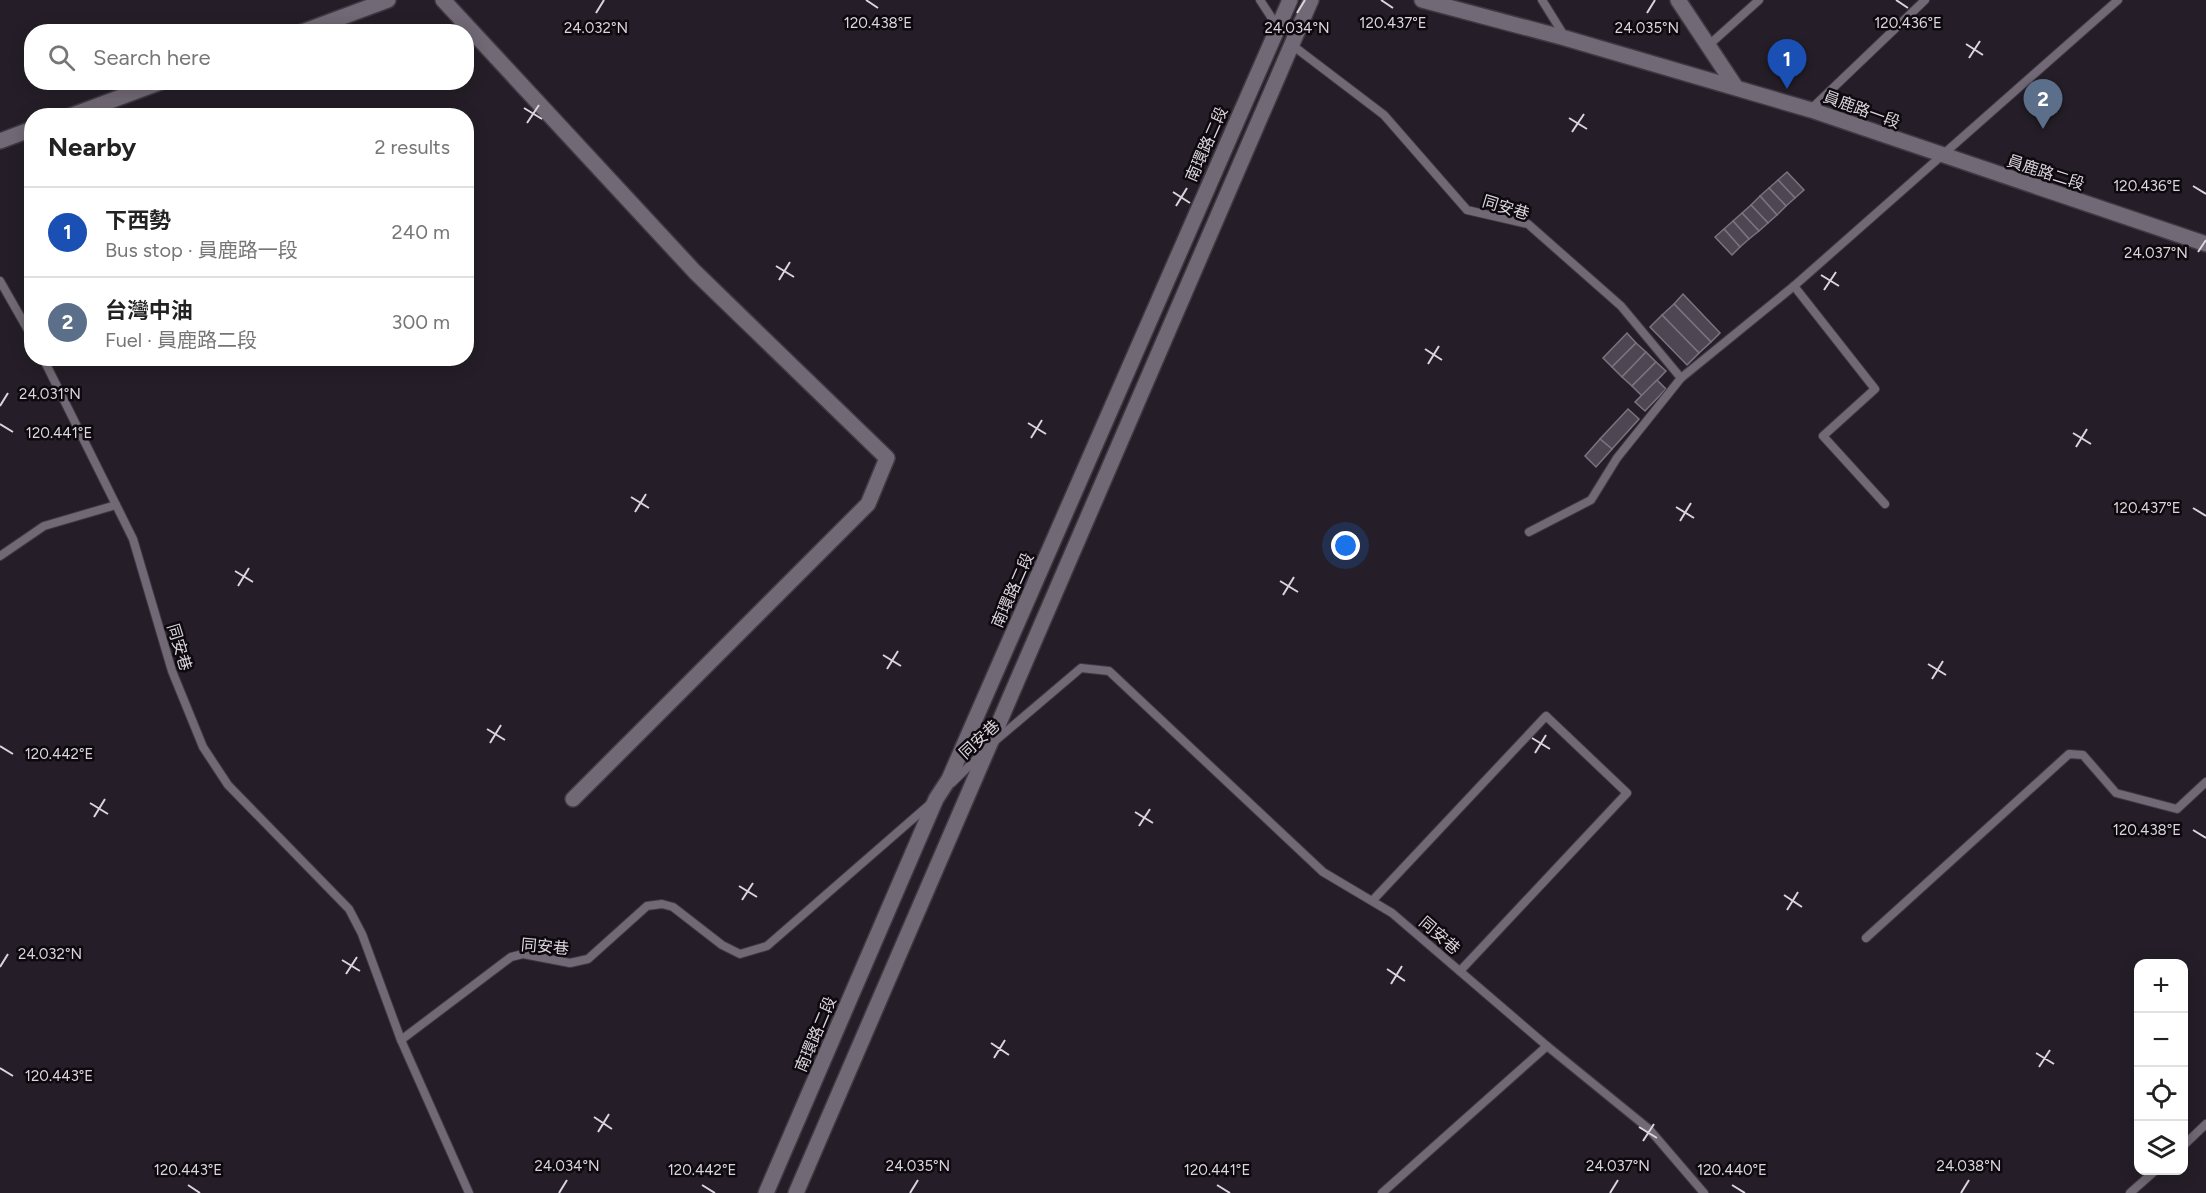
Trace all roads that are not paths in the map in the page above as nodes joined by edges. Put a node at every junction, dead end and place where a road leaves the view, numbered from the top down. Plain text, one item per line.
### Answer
1 (388, 0) edge
2 (443, 0) edge
3 (1260, 0) edge
4 (1290, 0) edge
5 (1311, 0) edge
6 (1422, 0) edge
7 (1542, 0) edge
8 (1678, 0) edge
9 (1759, 0) edge
10 (1925, 0) edge
11 (2118, 0) edge
12 (324, 24) edge
13 (465, 24) edge
14 (1277, 26) junction
15 (474, 33) edge
16 (1565, 38) junction
17 (1710, 44) junction
18 (1292, 45) junction
19 (1735, 86) junction
20 (140, 90) edge
21 (91, 108) edge
22 (1811, 110) junction
23 (24, 132) edge
24 (0, 141) edge
25 (1943, 157) junction
26 (2206, 244) edge
27 (0, 281) edge
28 (1794, 286) junction
29 (24, 323) edge
30 (47, 366) edge
31 (1681, 378) junction
32 (1885, 504) dead end
33 (116, 505) junction
34 (1529, 532) dead end
35 (0, 556) edge
36 (988, 747) junction
37 (2206, 782) edge
38 (573, 799) dead end
39 (936, 799) junction
40 (1373, 900) junction
41 (1866, 938) dead end
42 (1460, 971) junction
43 (401, 1040) junction
44 (1547, 1046) junction
45 (2206, 1124) edge
46 (2188, 1141) edge
47 (2150, 1175) edge
48 (470, 1193) edge
49 (766, 1193) edge
50 (796, 1193) edge
51 (1382, 1193) edge
52 (1704, 1193) edge
53 (2130, 1193) edge

1 - 12 street
2 - 13 street
3 - 14 lane
4 - 14 street, 南環路二段
5 - 18 street
6 - 16 street, 員鹿路一段
7 - 16 lane
8 - 17 street
9 - 17 lane
10 - 22 lane
11 - 25 lane
14 - 39 street, 南環路二段
15 - 38 street
16 - 19 street, 員鹿路一段
17 - 19 street
18 - 31 lane, 同安巷
18 - 36 street
19 - 22 street, 員鹿路一段
20 - 21 street
22 - 25 street, 員鹿路一段
23 - 24 street
25 - 26 street, 員鹿路二段
25 - 28 lane
27 - 29 lane
28 - 31 lane
28 - 32 lane
30 - 33 lane, 同安巷
31 - 34 lane
33 - 35 lane
33 - 43 lane, 同安巷
36 - 39 lane, 同安巷
36 - 40 lane, 同安巷
36 - 50 street
37 - 41 lane
39 - 43 lane, 同安巷
39 - 49 street, 南環路二段
40 - 42 lane, 同安巷
40 - 42 lane
42 - 44 lane, 同安巷
43 - 48 lane, 同安巷
44 - 51 lane
44 - 52 lane, 同安巷
45 - 46 lane
47 - 53 lane

